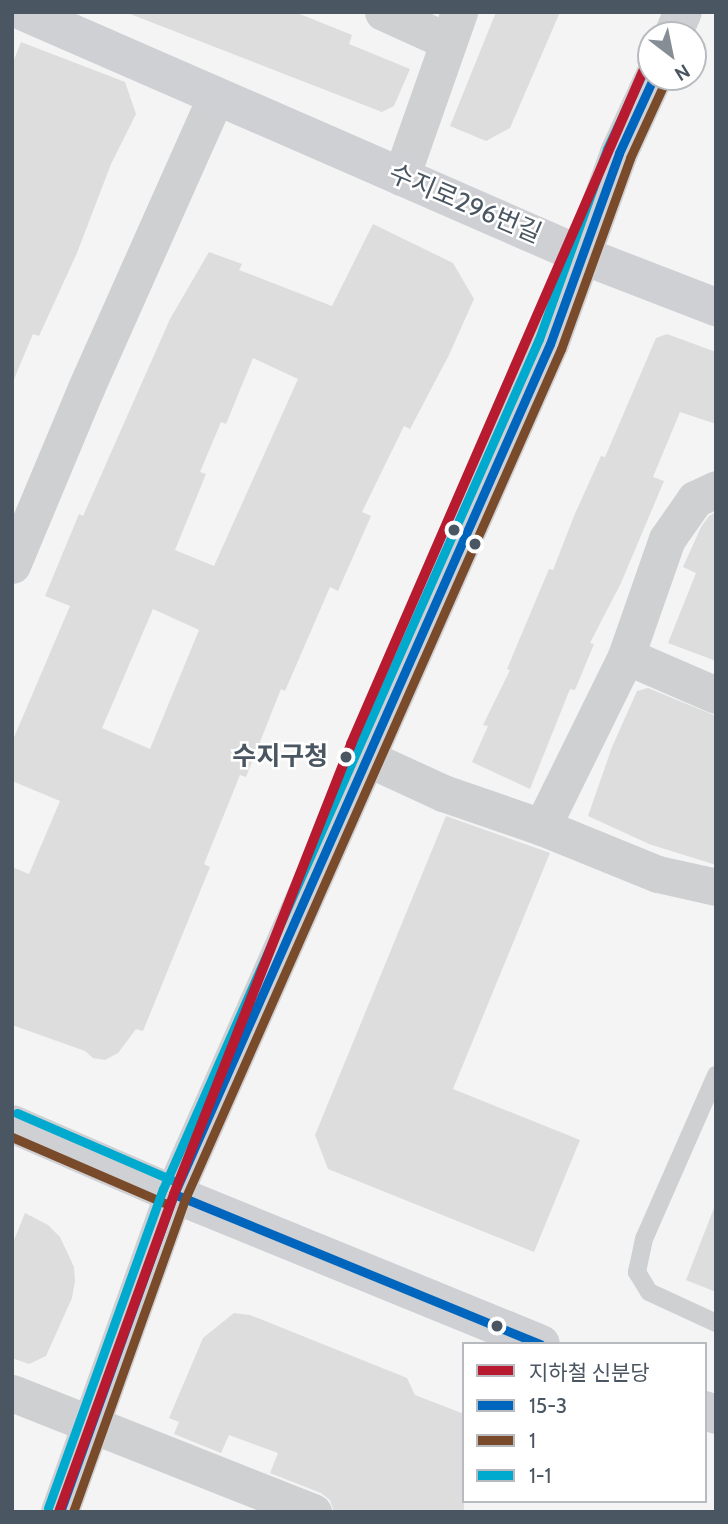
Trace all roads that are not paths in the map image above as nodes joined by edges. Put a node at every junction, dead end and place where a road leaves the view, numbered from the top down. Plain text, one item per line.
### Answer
1 (24, 12) edge
2 (383, 12) edge
3 (453, 27) edge
4 (648, 91) edge
5 (215, 98) junction
6 (401, 177) junction
7 (581, 255) junction
8 (716, 307) edge
9 (716, 489) edge
10 (12, 565) edge
11 (626, 656) junction
12 (716, 695) edge
13 (367, 758) junction
14 (542, 827) junction
15 (716, 887) edge
16 (716, 1075) edge
17 (12, 1124) edge
18 (174, 1194) junction
19 (716, 1323) edge
20 (536, 1342) edge
21 (12, 1393) edge
22 (93, 1424) junction
23 (60, 1512) edge
24 (313, 1512) edge

1 - 5 main road, 수지로296번길
2 - 3 street
3 - 6 street
4 - 7 main road
5 - 6 main road, 수지로296번길
5 - 10 street
6 - 7 main road, 수지로296번길
7 - 8 main road, 수지로296번길
7 - 13 main road
9 - 11 street
11 - 12 street
11 - 14 street
13 - 14 street
13 - 18 main road
14 - 15 street
16 - 19 lane
17 - 18 main road
18 - 20 main road
18 - 22 main road
21 - 22 street
22 - 23 main road
22 - 24 street

